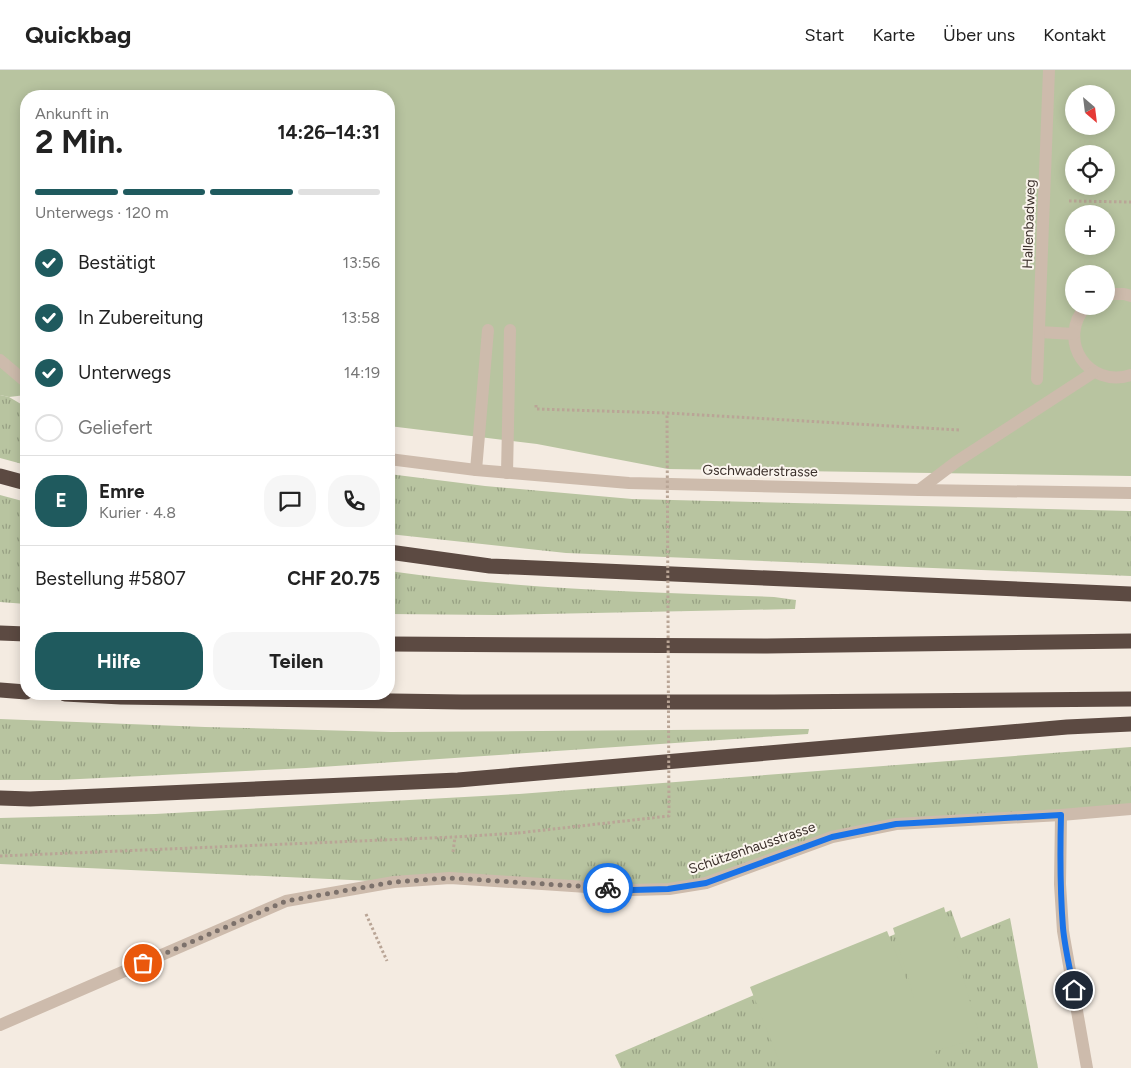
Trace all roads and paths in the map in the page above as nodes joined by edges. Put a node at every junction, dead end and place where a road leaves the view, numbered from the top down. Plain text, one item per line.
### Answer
1 (1049, 70) edge
2 (1045, 201) junction
3 (1131, 202) edge
4 (1115, 294) edge
5 (1131, 296) edge
6 (1080, 315) edge
7 (488, 330) dead end
8 (510, 330) dead end
9 (1039, 332) junction
10 (1074, 334) junction
11 (0, 360) edge
12 (1094, 372) junction
13 (1131, 375) edge
14 (20, 378) edge
15 (1037, 379) dead end
16 (536, 399) dead end
17 (667, 413) junction
18 (960, 430) dead end
19 (395, 460) edge
20 (476, 470) junction
21 (507, 473) junction
22 (0, 476) edge
23 (20, 481) edge
24 (918, 490) junction
25 (1131, 493) edge
26 (395, 553) edge
27 (1131, 594) edge
28 (0, 633) edge
29 (20, 634) edge
30 (1131, 641) edge
31 (395, 644) edge
32 (0, 690) edge
33 (20, 692) edge
34 (1131, 699) edge
35 (337, 700) edge
36 (1131, 724) edge
37 (0, 798) edge
38 (1131, 809) edge
39 (1061, 815) junction
40 (0, 856) edge
41 (356, 889) junction
42 (387, 961) dead end
43 (0, 1025) edge
44 (1087, 1068) edge

1 - 2 street, Hallenbadweg
2 - 3 path
2 - 9 street, Hallenbadweg
4 - 5 street
6 - 10 street
7 - 20 street
8 - 21 street
9 - 10 street
9 - 15 street, Hallenbadweg
10 - 12 street
11 - 14 street
12 - 13 street
12 - 24 street
16 - 17 path
17 - 18 path
17 - 40 path, bridge
19 - 20 street, Gschwaderstrasse
20 - 21 street, Gschwaderstrasse
21 - 24 street, Gschwaderstrasse
22 - 23 highway
24 - 25 street, Gschwaderstrasse
26 - 27 highway
28 - 29 highway
30 - 31 highway
32 - 33 highway
34 - 35 highway
36 - 37 highway
38 - 39 street, Schützenhausstrasse
39 - 41 street, Schützenhausstrasse
39 - 44 street
41 - 42 path
41 - 43 street, Schützenhausstrasse

